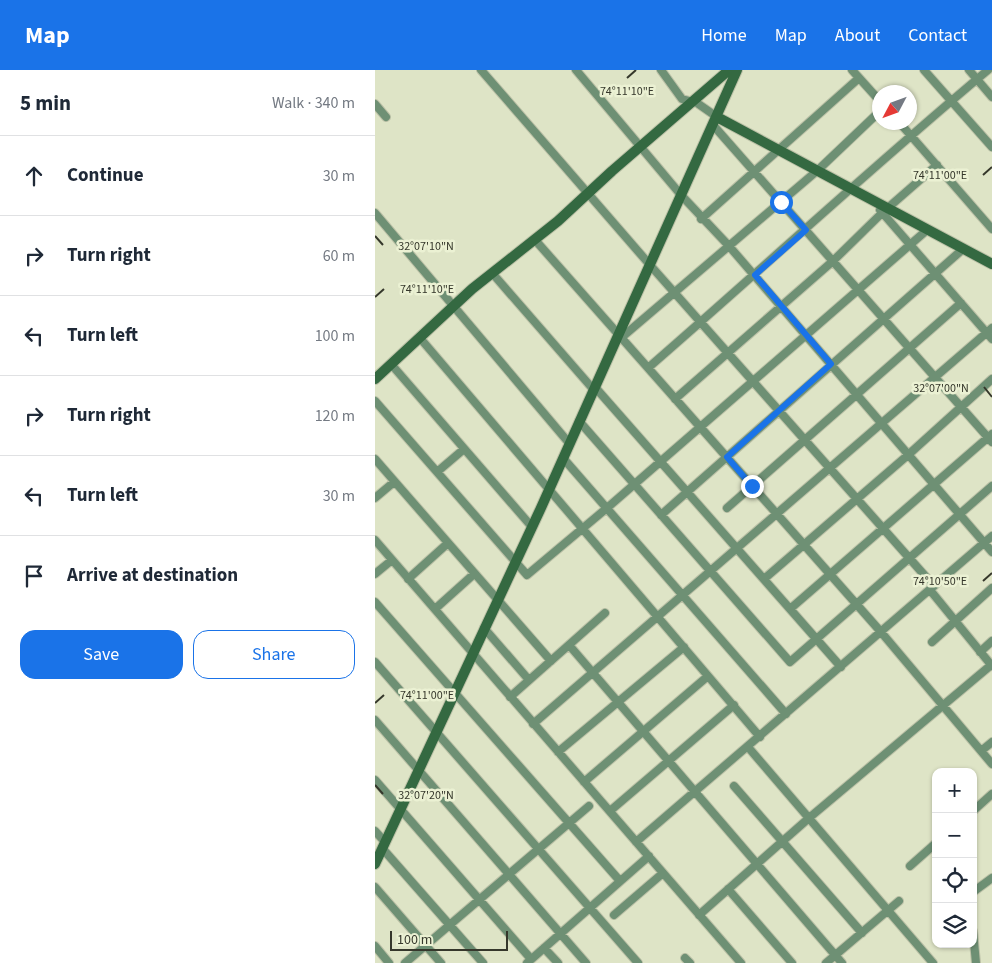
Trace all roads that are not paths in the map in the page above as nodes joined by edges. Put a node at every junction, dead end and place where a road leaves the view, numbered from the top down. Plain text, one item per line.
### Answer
1 (481, 70) edge
2 (576, 70) edge
3 (661, 70) edge
4 (729, 70) edge
5 (737, 70) edge
6 (852, 70) edge
7 (924, 70) edge
8 (969, 70) edge
9 (988, 70) edge
10 (859, 78) junction
11 (977, 80) junction
12 (872, 92) edge
13 (992, 96) edge
14 (687, 101) junction
15 (951, 101) junction
16 (375, 104) edge
17 (386, 117) dead end
18 (872, 119) edge
19 (715, 121) junction
20 (905, 130) edge
21 (910, 136) junction
22 (638, 144) junction
23 (992, 147) edge
24 (781, 150) junction
25 (937, 165) junction
26 (818, 170) junction
27 (755, 172) junction
28 (849, 187) junction
29 (588, 194) junction
30 (681, 195) junction
31 (781, 202) junction
32 (884, 211) junction
33 (375, 213) edge
34 (701, 219) junction
35 (992, 228) edge
36 (806, 230) junction
37 (927, 230) junction
38 (536, 241) junction
39 (910, 244) junction
40 (729, 246) junction
41 (963, 249) junction
42 (833, 261) junction
43 (992, 264) edge
44 (649, 265) junction
45 (493, 274) junction
46 (936, 274) junction
47 (755, 275) junction
48 (858, 289) junction
49 (674, 293) junction
50 (961, 303) junction
51 (455, 306) junction
52 (781, 306) junction
53 (883, 318) junction
54 (700, 323) junction
55 (990, 333) edge
56 (806, 335) junction
57 (619, 336) junction
58 (420, 338) junction
59 (910, 348) junction
60 (727, 353) junction
61 (391, 364) junction
62 (831, 364) junction
63 (648, 368) junction
64 (935, 377) junction
65 (375, 379) edge
66 (992, 379) edge
67 (753, 382) junction
68 (594, 388) junction
69 (858, 396) junction
70 (675, 398) junction
71 (375, 401) edge
72 (961, 407) junction
73 (779, 411) junction
74 (579, 421) junction
75 (882, 423) junction
76 (700, 428) junction
77 (991, 438) edge
78 (805, 440) junction
79 (569, 443) junction
80 (464, 449) junction
81 (909, 455) junction
82 (727, 457) junction
83 (563, 458) junction
84 (375, 460) edge
85 (661, 462) junction
86 (829, 468) junction
87 (437, 472) junction
88 (394, 482) junction
89 (635, 484) junction
90 (934, 484) junction
91 (752, 486) junction
92 (992, 486) edge
93 (549, 489) junction
94 (687, 492) junction
95 (375, 498) edge
96 (857, 499) junction
97 (607, 508) junction
98 (727, 508) dead end
99 (777, 514) junction
100 (960, 514) junction
101 (661, 515) junction
102 (532, 527) junction
103 (883, 528) junction
104 (583, 529) junction
105 (992, 536) edge
106 (375, 540) edge
107 (448, 543) junction
108 (984, 543) junction
109 (803, 544) junction
110 (737, 548) junction
111 (992, 552) edge
112 (909, 558) junction
113 (392, 560) junction
114 (515, 562) junction
115 (711, 571) junction
116 (375, 574) edge
117 (474, 574) junction
118 (830, 574) junction
119 (408, 578) junction
120 (763, 579) junction
121 (932, 588) junction
122 (992, 588) edge
123 (683, 595) junction
124 (497, 600) junction
125 (375, 602) edge
126 (856, 604) junction
127 (435, 609) junction
128 (790, 609) junction
129 (605, 613) dead end
130 (658, 616) junction
131 (955, 622) junction
132 (484, 628) junction
133 (881, 632) junction
134 (816, 639) junction
135 (992, 641) edge
136 (932, 642) dead end
137 (569, 645) junction
138 (683, 647) junction
139 (980, 652) junction
140 (472, 653) junction
141 (551, 661) junction
142 (375, 662) edge
143 (991, 666) edge
144 (841, 667) junction
145 (591, 674) junction
146 (708, 676) junction
147 (529, 680) junction
148 (454, 692) junction
149 (510, 696) junction
150 (617, 702) junction
151 (734, 705) junction
152 (942, 706) junction
153 (786, 714) junction
154 (375, 720) edge
155 (533, 724) junction
156 (436, 731) junction
157 (643, 731) junction
158 (760, 737) junction
159 (992, 742) edge
160 (748, 748) junction
161 (981, 751) junction
162 (559, 752) junction
163 (669, 760) junction
164 (992, 764) edge
165 (418, 770) junction
166 (375, 780) edge
167 (584, 782) junction
168 (734, 786) dead end
169 (695, 793) junction
170 (992, 794) edge
171 (589, 806) dead end
172 (977, 807) edge
173 (400, 809) junction
174 (609, 811) junction
175 (809, 818) junction
176 (569, 824) junction
177 (375, 831) edge
178 (636, 842) junction
179 (782, 842) junction
180 (384, 845) junction
181 (932, 847) edge
182 (538, 849) junction
183 (649, 856) junction
184 (375, 864) edge
185 (756, 864) junction
186 (910, 866) dead end
187 (663, 873) junction
188 (509, 874) junction
189 (992, 878) edge
190 (620, 881) junction
191 (375, 887) edge
192 (728, 889) junction
193 (977, 889) edge
194 (479, 900) junction
195 (899, 901) dead end
196 (589, 908) junction
197 (887, 910) junction
198 (699, 914) junction
199 (614, 915) dead end
200 (450, 924) junction
201 (561, 933) junction
202 (861, 933) junction
203 (426, 945) junction
204 (375, 946) edge
205 (543, 948) junction
206 (975, 948) edge
207 (835, 956) junction
208 (529, 961) edge
209 (389, 963) edge
210 (405, 963) edge
211 (441, 963) edge
212 (483, 963) edge
213 (557, 963) edge
214 (586, 963) edge
215 (638, 963) edge
216 (741, 963) edge
217 (792, 963) edge
218 (826, 963) edge
219 (842, 963) edge
220 (933, 963) edge
221 (976, 963) edge

1 - 29 street
2 - 22 street
3 - 14 street
4 - 14 main road
5 - 19 main road
6 - 10 street
7 - 15 street
8 - 11 street
9 - 11 street
10 - 12 street
10 - 24 street
11 - 13 street
11 - 15 street
14 - 19 street
14 - 22 main road
15 - 21 street
15 - 23 street
16 - 17 street
18 - 26 street
19 - 24 main road
19 - 27 street
19 - 30 main road
20 - 21 street
21 - 25 street
21 - 28 street
22 - 29 main road
22 - 30 street
24 - 26 main road
24 - 27 street
25 - 32 street
25 - 35 street
26 - 28 main road
26 - 31 street
27 - 31 street
27 - 34 street
28 - 32 main road
28 - 36 street
29 - 38 main road
29 - 44 street
30 - 34 street
30 - 44 main road
31 - 36 street
31 - 40 street
32 - 37 main road
32 - 39 street
32 - 42 street
33 - 51 street
34 - 40 street
36 - 42 street
36 - 47 street
37 - 39 street
37 - 41 main road
38 - 45 main road
38 - 57 street
39 - 46 street
39 - 48 street
40 - 47 street
40 - 49 street
41 - 43 main road
41 - 46 street
42 - 48 street
42 - 52 street
44 - 49 street
44 - 57 main road
45 - 51 main road
45 - 68 street
46 - 50 street
46 - 53 street
47 - 52 street
47 - 54 street
48 - 53 street
48 - 56 street
49 - 54 street
49 - 57 street
50 - 55 street
50 - 59 street
51 - 58 main road
51 - 79 street
52 - 56 street
52 - 60 street
53 - 59 street
53 - 62 street
54 - 60 street
54 - 63 street
55 - 64 street
56 - 62 street
56 - 67 street
57 - 63 street
57 - 68 main road
58 - 61 main road
58 - 93 street
59 - 64 street
59 - 69 street
60 - 67 street
60 - 70 street
61 - 65 main road
61 - 80 street
62 - 69 street
62 - 73 street
63 - 70 street
64 - 72 street
64 - 75 street
66 - 72 street
67 - 73 street
67 - 76 street
68 - 74 main road
68 - 85 street
69 - 75 street
69 - 78 street
70 - 76 street
71 - 87 street
72 - 77 street
72 - 81 street
73 - 78 street
73 - 82 street
74 - 79 main road
74 - 89 street
75 - 81 street
75 - 86 street
76 - 82 street
76 - 85 street
77 - 90 street
78 - 86 street
78 - 91 street
79 - 83 main road
80 - 87 street
80 - 102 street
81 - 90 street
81 - 96 street
82 - 91 street
82 - 94 street
83 - 93 main road
83 - 97 street
84 - 88 street
85 - 89 street
85 - 94 street
86 - 96 street
86 - 99 street
87 - 114 street
88 - 95 street
88 - 107 street
89 - 97 street
89 - 101 street
90 - 100 street
90 - 103 street
91 - 98 street
91 - 99 street
92 - 100 street
93 - 102 main road
93 - 104 street
94 - 101 street
94 - 110 street
96 - 103 street
96 - 109 street
97 - 104 street
97 - 123 street
99 - 109 street
99 - 110 street
100 - 108 street
100 - 112 street
101 - 115 street
102 - 114 main road
103 - 112 street
103 - 118 street
104 - 114 street
104 - 130 street
105 - 108 street
106 - 113 street
107 - 117 street
107 - 119 street
108 - 111 street
108 - 121 street
109 - 118 street
109 - 120 street
110 - 115 street
110 - 120 street
112 - 121 street
112 - 126 street
113 - 116 street
113 - 119 street
114 - 124 main road
115 - 123 street
115 - 134 street
117 - 124 street
117 - 127 street
118 - 126 street
118 - 128 street
119 - 127 street
120 - 128 street
121 - 131 street
121 - 133 street
122 - 131 street
123 - 130 street
123 - 153 street
124 - 132 main road
124 - 141 street
125 - 148 street
126 - 133 street
126 - 134 street
127 - 140 street
128 - 134 street
129 - 137 street
130 - 138 street
130 - 145 street
131 - 136 street
131 - 139 street
132 - 140 main road
132 - 147 street
133 - 144 street
133 - 152 street
134 - 144 street
135 - 139 street
137 - 141 street
137 - 145 street
138 - 146 street
138 - 150 street
139 - 143 street
140 - 148 main road
140 - 149 street
141 - 147 street
142 - 156 street
143 - 152 street
144 - 153 street
145 - 150 street
145 - 155 street
146 - 151 street
146 - 157 street
147 - 149 street
148 - 156 main road
148 - 176 street
149 - 155 street
150 - 157 street
150 - 162 street
151 - 158 street
151 - 163 street
152 - 161 street
152 - 175 street
153 - 158 street
154 - 165 street
155 - 162 street
156 - 165 main road
156 - 182 street
157 - 163 street
157 - 167 street
158 - 160 street
159 - 161 street
160 - 169 street
160 - 175 street
161 - 164 street
162 - 167 street
163 - 169 street
163 - 174 street
165 - 173 main road
165 - 188 street
166 - 173 street
167 - 174 street
168 - 179 street
169 - 178 street
169 - 185 street
170 - 172 street
171 - 176 street
173 - 180 main road
173 - 194 street
174 - 178 street
175 - 179 street
175 - 197 street
176 - 182 street
176 - 190 street
177 - 180 street
178 - 183 street
179 - 185 street
179 - 202 street
180 - 184 main road
180 - 200 street
181 - 186 street
182 - 188 street
182 - 196 street
183 - 187 street
183 - 190 street
185 - 192 street
185 - 207 street
187 - 198 street
187 - 199 street
188 - 194 street
188 - 201 street
189 - 193 street
190 - 196 street
191 - 203 street
192 - 198 street
192 - 217 street
194 - 200 street
194 - 208 street
195 - 197 street
196 - 201 street
196 - 215 street
197 - 202 street
197 - 220 street
198 - 216 street
200 - 203 street
200 - 212 street
201 - 205 street
201 - 214 street
202 - 207 street
203 - 210 street
203 - 211 street
204 - 209 street
205 - 208 street
205 - 213 street
206 - 221 street
207 - 218 street
207 - 219 street

